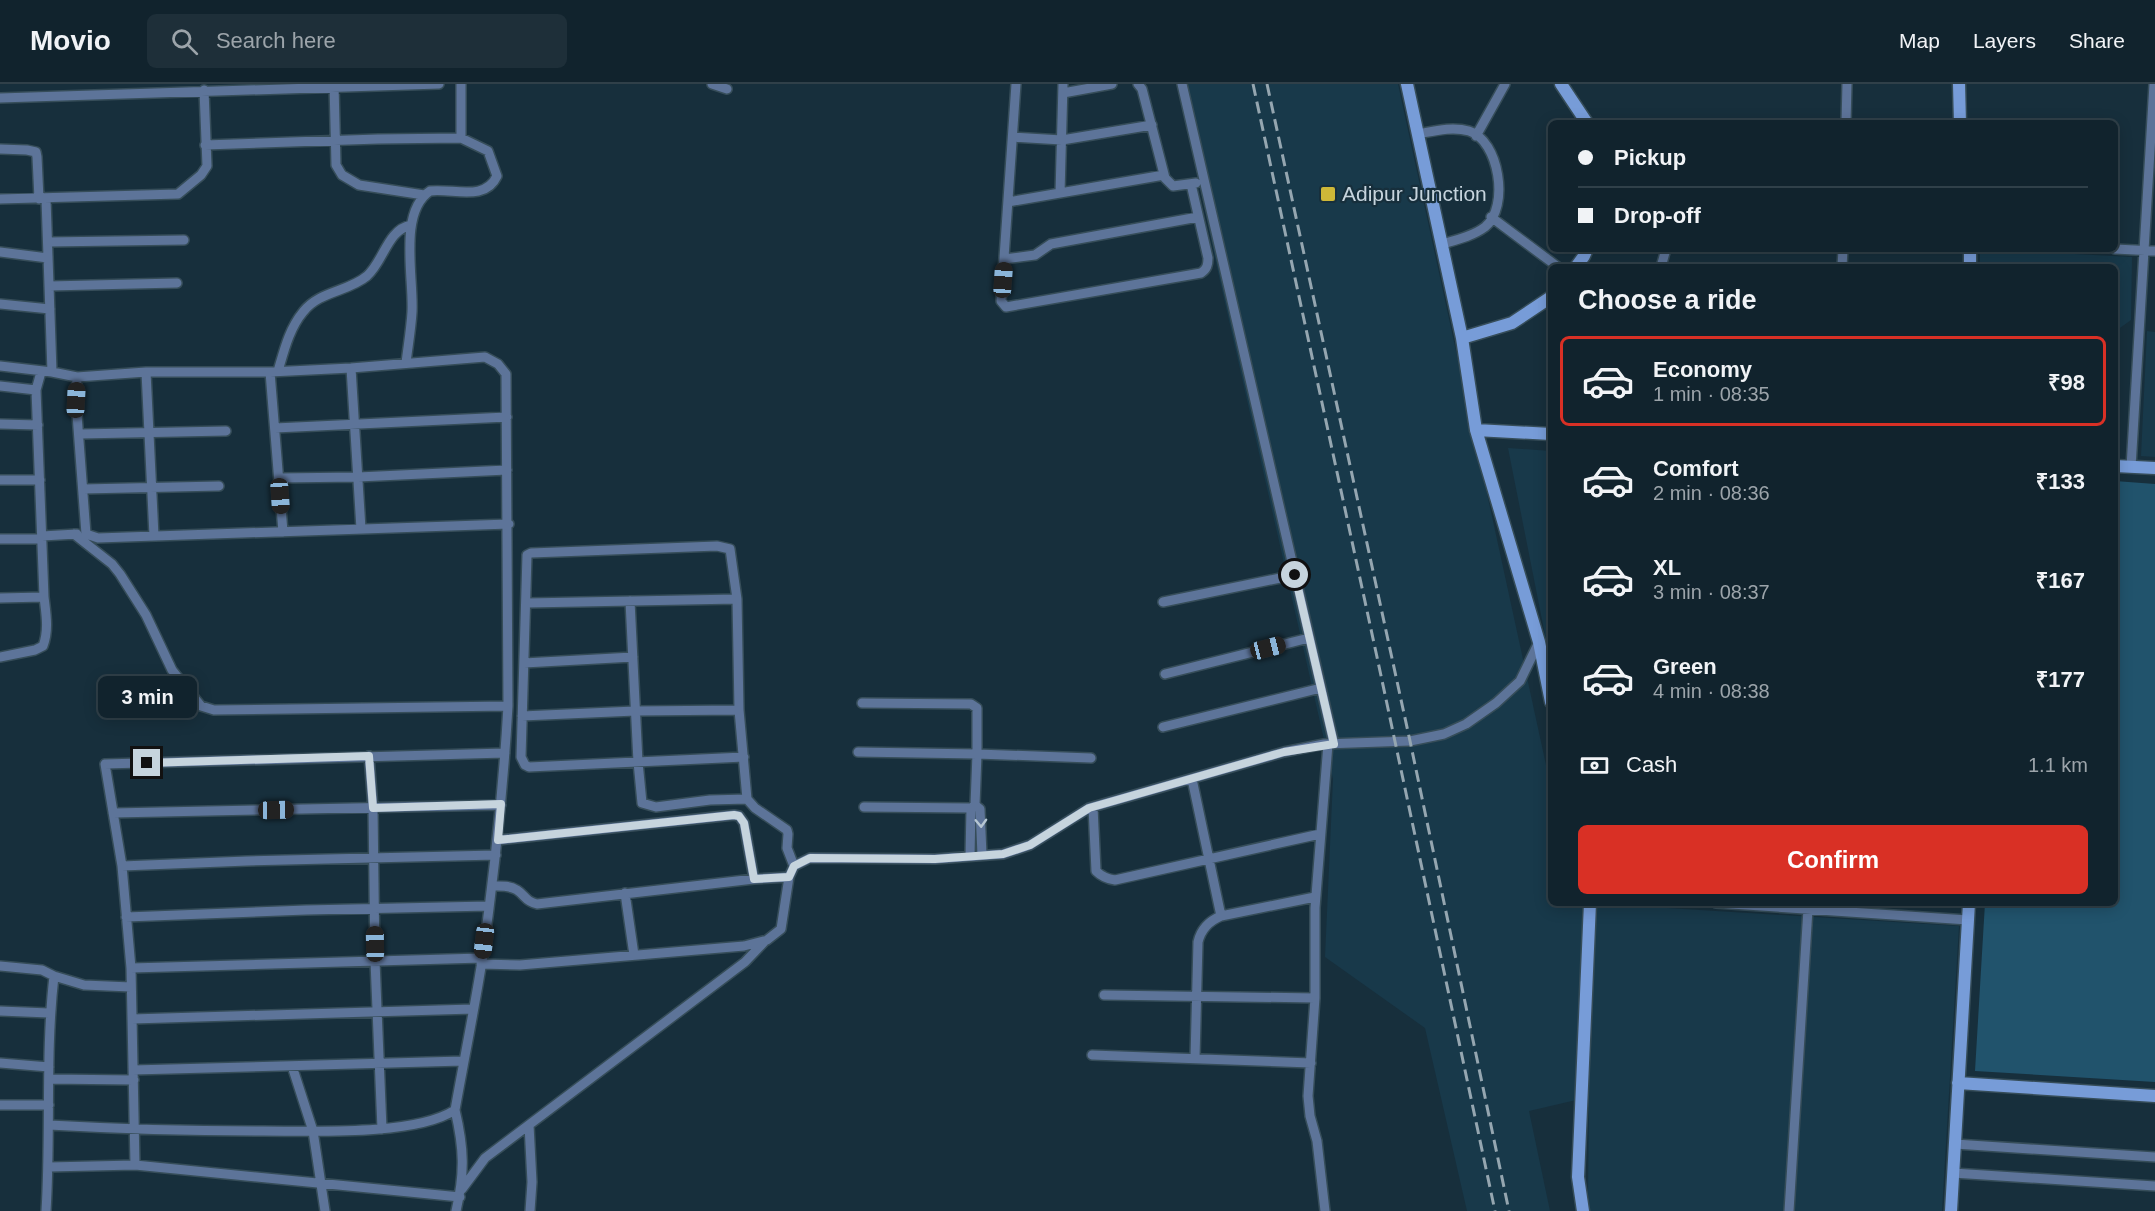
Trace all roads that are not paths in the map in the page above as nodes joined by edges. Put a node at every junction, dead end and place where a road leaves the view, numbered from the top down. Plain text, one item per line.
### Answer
1 (439, 84) edge
2 (462, 84) edge
3 (712, 84) edge
4 (1016, 84) edge
5 (1112, 84) edge
6 (1138, 84) edge
7 (1182, 84) edge
8 (1407, 84) edge
9 (1505, 84) edge
10 (1561, 84) edge
11 (1847, 84) edge
12 (1959, 84) edge
13 (1966, 84) edge
14 (2154, 84) edge
15 (334, 85) edge
16 (199, 88) edge
17 (1063, 88) edge
18 (727, 89) dead end
19 (0, 98) edge
20 (1585, 120) edge
21 (1846, 120) edge
22 (1960, 120) edge
23 (1967, 120) edge
24 (1152, 125) junction
25 (1418, 134) junction
26 (1476, 136) junction
27 (1013, 137) junction
28 (461, 138) junction
29 (336, 140) junction
30 (1062, 140) junction
31 (205, 145) junction
32 (0, 149) edge
33 (1164, 174) junction
34 (1204, 181) junction
35 (1191, 184) junction
36 (1060, 193) junction
37 (424, 195) junction
38 (0, 199) edge
39 (42, 199) junction
40 (1008, 202) junction
41 (1198, 217) junction
42 (1491, 217) junction
43 (411, 225) junction
44 (184, 240) dead end
45 (48, 242) junction
46 (1442, 244) junction
47 (2118, 249) edge
48 (2144, 250) junction
49 (2155, 251) edge
50 (0, 252) edge
51 (48, 258) junction
52 (1004, 259) junction
53 (1554, 264) edge
54 (177, 283) dead end
55 (49, 286) junction
56 (1548, 299) edge
57 (0, 304) edge
58 (1538, 306) junction
59 (1548, 307) edge
60 (50, 309) junction
61 (1462, 338) junction
62 (406, 363) junction
63 (0, 366) edge
64 (351, 368) junction
65 (274, 371) junction
66 (41, 372) junction
67 (52, 372) junction
68 (146, 372) junction
69 (78, 377) junction
70 (0, 386) edge
71 (36, 390) junction
72 (507, 417) junction
73 (0, 424) edge
74 (355, 424) junction
75 (38, 425) junction
76 (275, 428) junction
77 (1476, 430) junction
78 (226, 432) dead end
79 (147, 433) junction
80 (80, 434) junction
81 (1548, 434) edge
82 (2118, 466) edge
83 (2132, 467) junction
84 (2155, 468) edge
85 (507, 470) junction
86 (358, 477) junction
87 (279, 478) junction
88 (0, 480) edge
89 (40, 480) junction
90 (151, 486) junction
91 (219, 486) dead end
92 (83, 489) junction
93 (509, 524) junction
94 (362, 529) junction
95 (283, 532) junction
96 (74, 534) junction
97 (86, 534) junction
98 (154, 536) junction
99 (42, 538) junction
100 (0, 539) edge
101 (1295, 575) junction
102 (44, 597) junction
103 (0, 598) edge
104 (737, 599) junction
105 (630, 601) junction
106 (1163, 602) dead end
107 (526, 603) junction
108 (1310, 638) junction
109 (1539, 642) junction
110 (0, 657) edge
111 (633, 657) junction
112 (524, 663) junction
113 (1165, 674) dead end
114 (1548, 687) edge
115 (1321, 688) junction
116 (862, 703) dead end
117 (508, 706) junction
118 (739, 710) junction
119 (635, 711) junction
120 (522, 716) junction
121 (1163, 727) dead end
122 (1331, 744) junction
123 (858, 752) dead end
124 (505, 753) junction
125 (977, 754) junction
126 (369, 756) junction
127 (744, 757) junction
128 (1091, 758) dead end
129 (638, 762) junction
130 (1192, 779) junction
131 (747, 799) junction
132 (501, 804) junction
133 (864, 807) dead end
134 (973, 807) junction
135 (1093, 807) junction
136 (373, 808) junction
137 (112, 813) junction
138 (1320, 834) junction
139 (498, 840) junction
140 (496, 855) junction
141 (982, 855) junction
142 (970, 856) junction
143 (373, 858) junction
144 (1209, 859) junction
145 (122, 866) junction
146 (794, 866) junction
147 (789, 877) junction
148 (754, 879) junction
149 (492, 886) junction
150 (625, 892) junction
151 (1315, 897) junction
152 (489, 906) junction
153 (1590, 906) edge
154 (1762, 906) edge
155 (1969, 906) edge
156 (374, 909) junction
157 (1808, 909) junction
158 (1221, 916) junction
159 (126, 917) junction
160 (1968, 920) junction
161 (767, 940) junction
162 (634, 955) junction
163 (375, 961) junction
164 (482, 961) junction
165 (0, 966) edge
166 (131, 968) junction
167 (54, 976) junction
168 (131, 987) junction
169 (1104, 995) dead end
170 (1197, 996) junction
171 (1315, 998) junction
172 (473, 1009) junction
173 (0, 1011) edge
174 (378, 1012) junction
175 (49, 1013) junction
176 (132, 1019) junction
177 (1092, 1055) dead end
178 (1195, 1058) junction
179 (463, 1061) junction
180 (0, 1062) edge
181 (1311, 1063) junction
182 (380, 1064) junction
183 (292, 1066) junction
184 (49, 1067) junction
185 (134, 1075) junction
186 (49, 1079) junction
187 (1959, 1083) junction
188 (2155, 1096) edge
189 (0, 1105) edge
190 (49, 1106) junction
191 (455, 1110) junction
192 (49, 1125) junction
193 (529, 1125) junction
194 (382, 1129) junction
195 (135, 1130) junction
196 (312, 1131) junction
197 (1955, 1144) junction
198 (2155, 1157) edge
199 (135, 1165) junction
200 (49, 1167) junction
201 (1953, 1173) junction
202 (320, 1182) junction
203 (2155, 1186) edge
204 (461, 1193) junction
205 (46, 1211) edge
206 (325, 1211) edge
207 (456, 1211) edge
208 (530, 1211) edge
209 (1325, 1211) edge
210 (1582, 1211) edge
211 (1789, 1211) edge
212 (1951, 1211) edge

1 - 15 street
2 - 28 street
3 - 18 street
4 - 27 street
5 - 17 street
6 - 24 street
7 - 34 street
8 - 25 main road
9 - 26 street
10 - 20 main road
11 - 21 street
12 - 22 main road
13 - 23 main road
14 - 48 street
15 - 16 street
15 - 29 street
16 - 19 street
16 - 31 street
17 - 30 street
24 - 30 street
24 - 33 street
25 - 26 street
25 - 46 main road
26 - 42 street
27 - 30 street
27 - 40 street
28 - 29 street
28 - 37 street
29 - 31 street
29 - 37 street
30 - 36 street
31 - 39 street
32 - 39 street
33 - 35 street
33 - 36 street
34 - 35 street
34 - 101 street
35 - 41 street
36 - 40 street
37 - 43 street
38 - 39 street
39 - 45 street
40 - 52 street
41 - 52 street
41 - 52 street
42 - 46 street
42 - 53 street
43 - 62 street
43 - 65 street
44 - 45 street
45 - 51 street
46 - 61 main road
47 - 48 street
48 - 49 street
48 - 83 street
50 - 51 street
51 - 55 street
54 - 55 street
55 - 60 street
56 - 58 main road
57 - 60 street
58 - 59 street
58 - 61 main road
60 - 67 street
61 - 77 main road
62 - 64 street
62 - 72 street
63 - 66 street
64 - 65 street
64 - 74 street
65 - 68 street
65 - 76 street
66 - 67 street
66 - 71 street
67 - 69 street
68 - 69 street
68 - 79 street
69 - 80 street
70 - 71 street
71 - 75 street
72 - 74 street
72 - 85 street
73 - 75 street
74 - 76 street
74 - 86 street
75 - 89 street
76 - 87 street
77 - 81 main road
77 - 109 main road
78 - 79 street
79 - 80 street
79 - 90 street
80 - 92 street
82 - 83 main road
83 - 84 main road
85 - 86 street
85 - 93 street
86 - 87 street
86 - 94 street
87 - 95 street
88 - 89 street
89 - 99 street
90 - 91 street
90 - 92 street
90 - 98 street
92 - 97 street
93 - 94 street
93 - 117 street
94 - 95 street
95 - 98 street
96 - 97 street
96 - 99 street
96 - 117 street
97 - 98 street
99 - 100 street
99 - 102 street
101 - 106 street
101 - 108 street
102 - 103 street
102 - 110 street
104 - 105 street
104 - 107 street
104 - 118 street
105 - 107 street
105 - 111 street
107 - 112 street
108 - 113 street
108 - 115 street
109 - 114 main road
109 - 122 street
111 - 112 street
111 - 119 street
112 - 120 street
115 - 121 street
115 - 122 street
116 - 125 street
117 - 124 street
118 - 119 street
118 - 127 street
119 - 120 street
119 - 129 street
120 - 129 street
122 - 130 street
122 - 138 street
123 - 125 street
124 - 126 street
124 - 132 street
125 - 128 street
125 - 134 street
126 - 136 street
126 - 137 street
127 - 129 street
127 - 131 street
129 - 131 street
130 - 135 street
130 - 144 street
131 - 146 street
132 - 136 street
132 - 139 street
133 - 134 street
134 -> 141 street
134 - 142 street
135 - 141 street
135 - 144 street
136 - 137 street
136 - 143 street
137 - 145 street
138 - 144 street
138 - 151 street
139 - 140 street
139 - 148 street
140 - 143 street
140 - 149 street
141 - 142 street
142 - 146 street
143 - 145 street
143 - 156 street
144 - 158 street
145 - 159 street
146 - 147 street
147 - 148 street
147 - 161 street
148 - 150 street
149 - 150 street
149 - 152 street
150 - 162 street
151 - 158 street
151 - 171 street
152 - 156 street
152 - 164 street
153 - 210 main road
154 - 157 street
155 - 160 main road
156 - 159 street
156 - 163 street
157 - 160 street
157 - 211 street
158 - 170 street
159 - 166 street
160 - 187 main road
161 - 162 street
161 - 193 street
162 - 164 street
163 - 164 street
163 - 166 street
163 - 174 street
164 - 172 street
165 - 167 street
166 - 168 street
167 - 168 street
167 - 175 street
168 - 176 street
169 - 170 street
170 - 171 street
170 - 178 street
171 - 181 street
172 - 174 street
172 - 179 street
173 - 175 street
174 - 176 street
174 - 182 street
175 - 184 street
176 - 185 street
177 - 178 street
178 - 181 street
179 - 182 street
179 - 191 street
180 - 184 street
181 - 209 street
182 - 183 street
182 - 194 street
183 - 185 street
183 - 196 street
184 - 186 street
185 - 186 street
185 - 195 street
186 - 190 street
187 - 188 main road
187 - 197 main road
189 - 190 street
190 - 192 street
191 - 194 street
191 - 204 street
192 - 195 street
192 - 200 street
193 - 204 street
193 - 208 street
194 - 196 street
195 - 196 street
195 - 199 street
196 - 202 street
197 - 198 street
197 - 201 main road
199 - 200 street
199 - 202 street
200 - 205 street
201 - 203 street
201 - 212 main road
202 - 204 street
202 - 206 street
204 - 207 street

